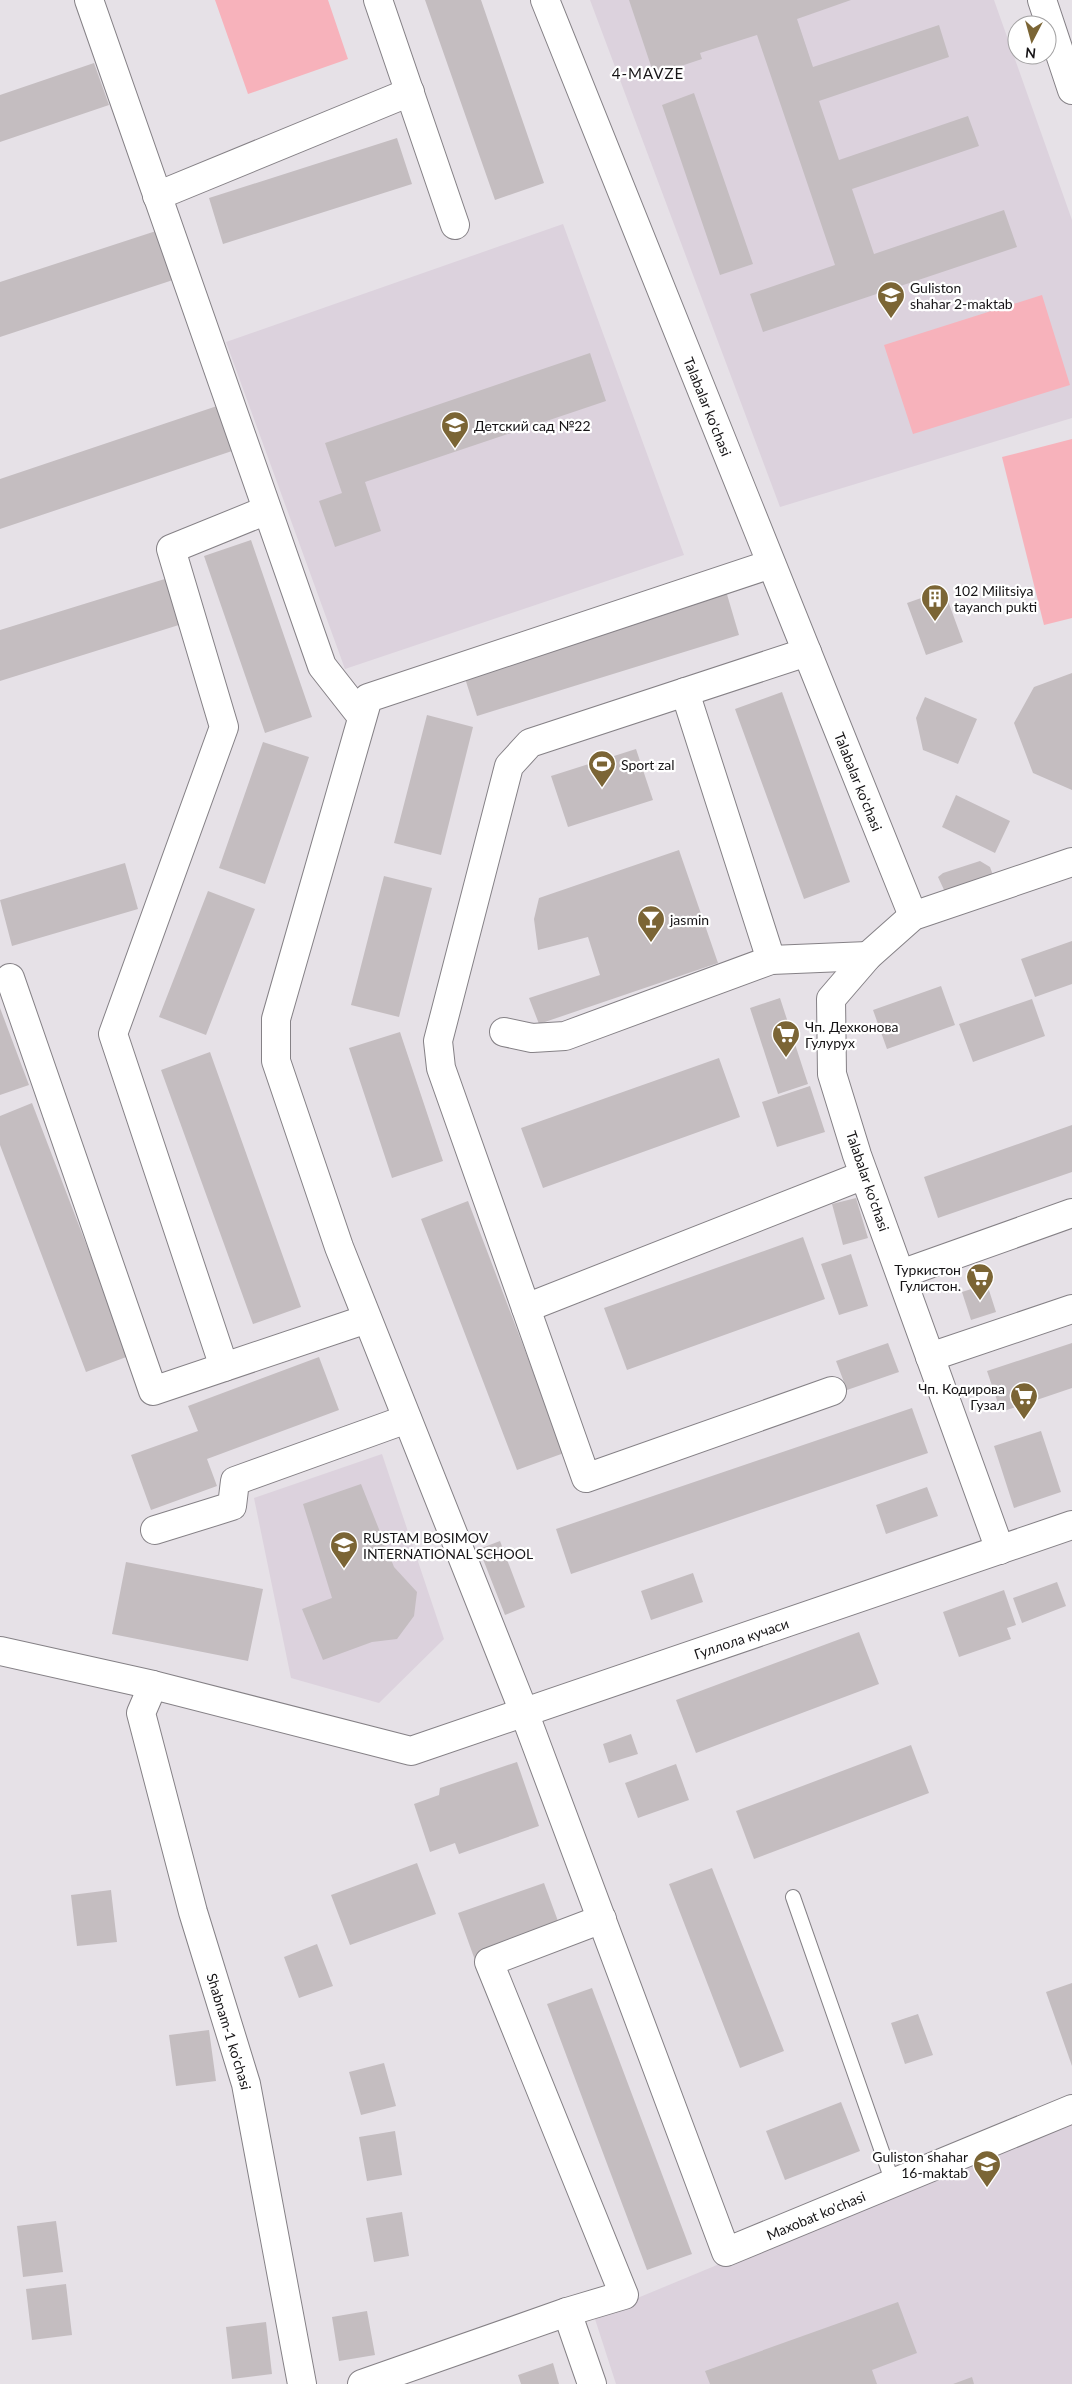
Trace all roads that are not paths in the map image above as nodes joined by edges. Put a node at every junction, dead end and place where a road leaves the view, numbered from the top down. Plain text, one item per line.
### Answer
1 (89, 0) edge
2 (378, 0) edge
3 (545, 0) edge
4 (1042, 0) edge
5 (1072, 90) edge
6 (410, 92) junction
7 (157, 196) junction
8 (455, 225) dead end
9 (267, 510) junction
10 (771, 564) junction
11 (807, 652) junction
12 (685, 692) junction
13 (362, 717) junction
14 (1072, 862) edge
15 (913, 916) junction
16 (868, 956) junction
17 (771, 960) junction
18 (10, 978) dead end
19 (504, 1032) dead end
20 (864, 1174) junction
21 (1072, 1213) edge
22 (901, 1274) junction
23 (526, 1308) junction
24 (1072, 1309) edge
25 (368, 1319) junction
26 (930, 1357) junction
27 (224, 1367) junction
28 (832, 1391) dead end
29 (407, 1419) junction
30 (1072, 1525) edge
31 (155, 1530) dead end
32 (1000, 1550) junction
33 (0, 1650) edge
34 (153, 1685) junction
35 (524, 1712) junction
36 (793, 1898) dead end
37 (602, 1919) junction
38 (1072, 2109) edge
39 (892, 2183) junction
40 (567, 2312) junction
41 (302, 2384) edge
42 (362, 2384) edge
43 (592, 2384) edge

1 - 7 street
2 - 6 street
3 - 10 street, Talabalar ko'chasi
4 - 5 street
6 - 7 street
6 - 8 street
7 - 9 street
9 - 13 street
9 - 27 street
10 - 11 street, Talabalar ko'chasi
10 - 13 street
11 - 12 street
11 - 15 street, Talabalar ko'chasi
12 - 17 street
12 - 23 street
13 - 25 street
14 - 15 street
15 - 16 street, Talabalar ko'chasi
16 - 17 street
16 - 20 street, Talabalar ko'chasi
17 - 19 street
18 - 27 street
20 - 22 street, Talabalar ko'chasi
20 - 23 street
21 - 22 street
22 - 26 street, Talabalar ko'chasi
23 - 28 street
24 - 26 street
25 - 27 street
25 - 29 street
26 - 32 street, Talabalar ko'chasi
29 - 31 street
29 - 35 street
30 - 32 street, Гуллола кучаси
32 - 35 street, Гуллола кучаси
33 - 34 street
34 - 35 street, Гуллола кучаси
34 - 41 street, Shabnam-1 ko'chasi
35 - 37 street
36 - 39 lane
37 - 39 street, Maxobat ko'chasi
37 - 40 street
38 - 39 street, Maxobat ko'chasi
40 - 42 street
40 - 43 street

